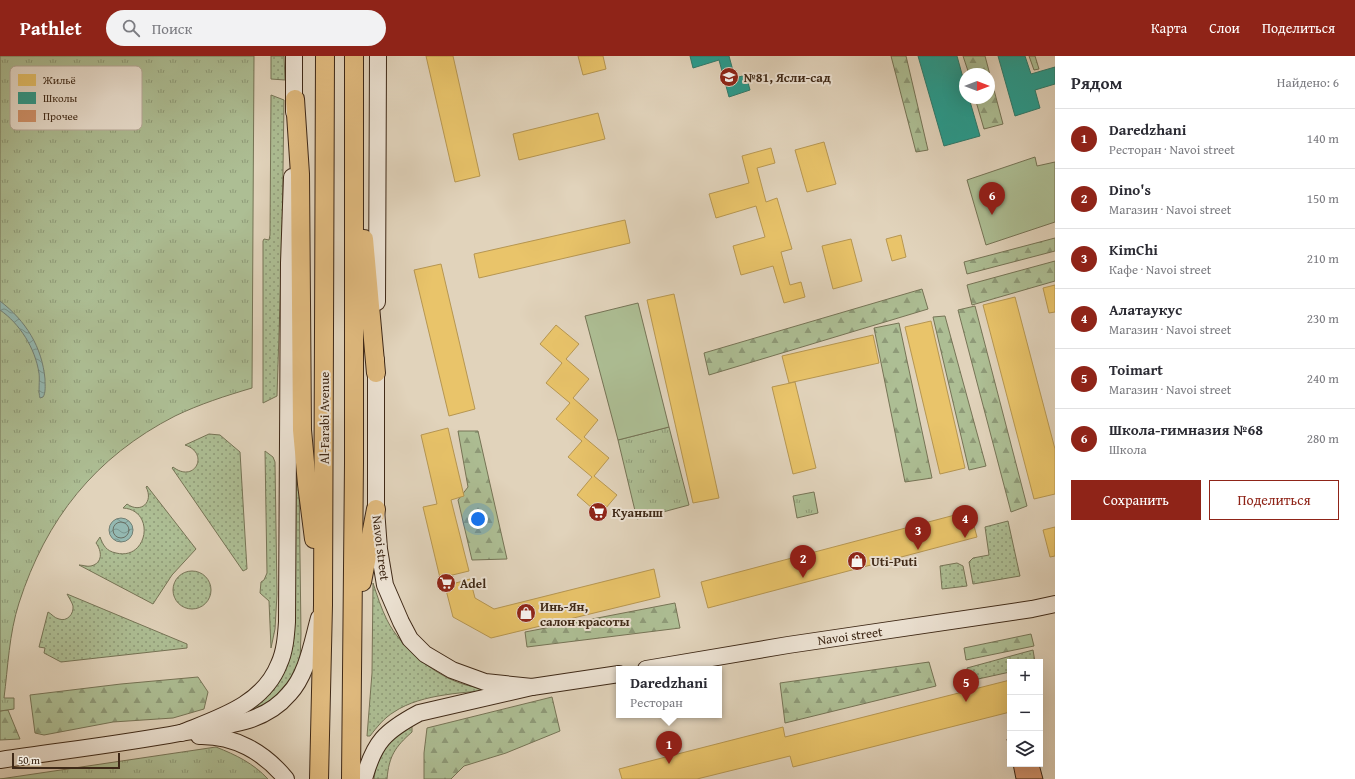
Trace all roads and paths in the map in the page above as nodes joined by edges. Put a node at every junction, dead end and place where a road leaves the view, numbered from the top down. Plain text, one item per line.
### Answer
1 (294, 56) edge
2 (324, 56) edge
3 (354, 56) edge
4 (378, 56) edge
5 (295, 99) junction
6 (353, 120) junction
7 (376, 373) junction
8 (376, 509) junction
9 (1055, 604) edge
10 (322, 605) junction
11 (354, 628) junction
12 (664, 666) edge
13 (616, 674) edge
14 (532, 687) junction
15 (181, 733) junction
16 (159, 737) junction
17 (0, 760) edge
18 (286, 779) edge
19 (319, 779) edge
20 (351, 779) edge
21 (364, 779) edge

1 - 5 street
2 - 10 main road, Al-Farabi Avenue
3 - 6 main road
4 - 7 street
5 - 10 main road
5 - 15 street
6 - 7 main road
6 - 11 main road
7 - 8 street
8 - 11 main road
8 - 14 street, Navoi street
9 - 12 street, Navoi street
10 - 15 street
10 - 19 main road, Al-Farabi Avenue
11 - 20 main road
13 - 14 street, Navoi street
14 - 21 street, Navoi street
15 - 16 street
16 - 17 street
16 - 18 street

